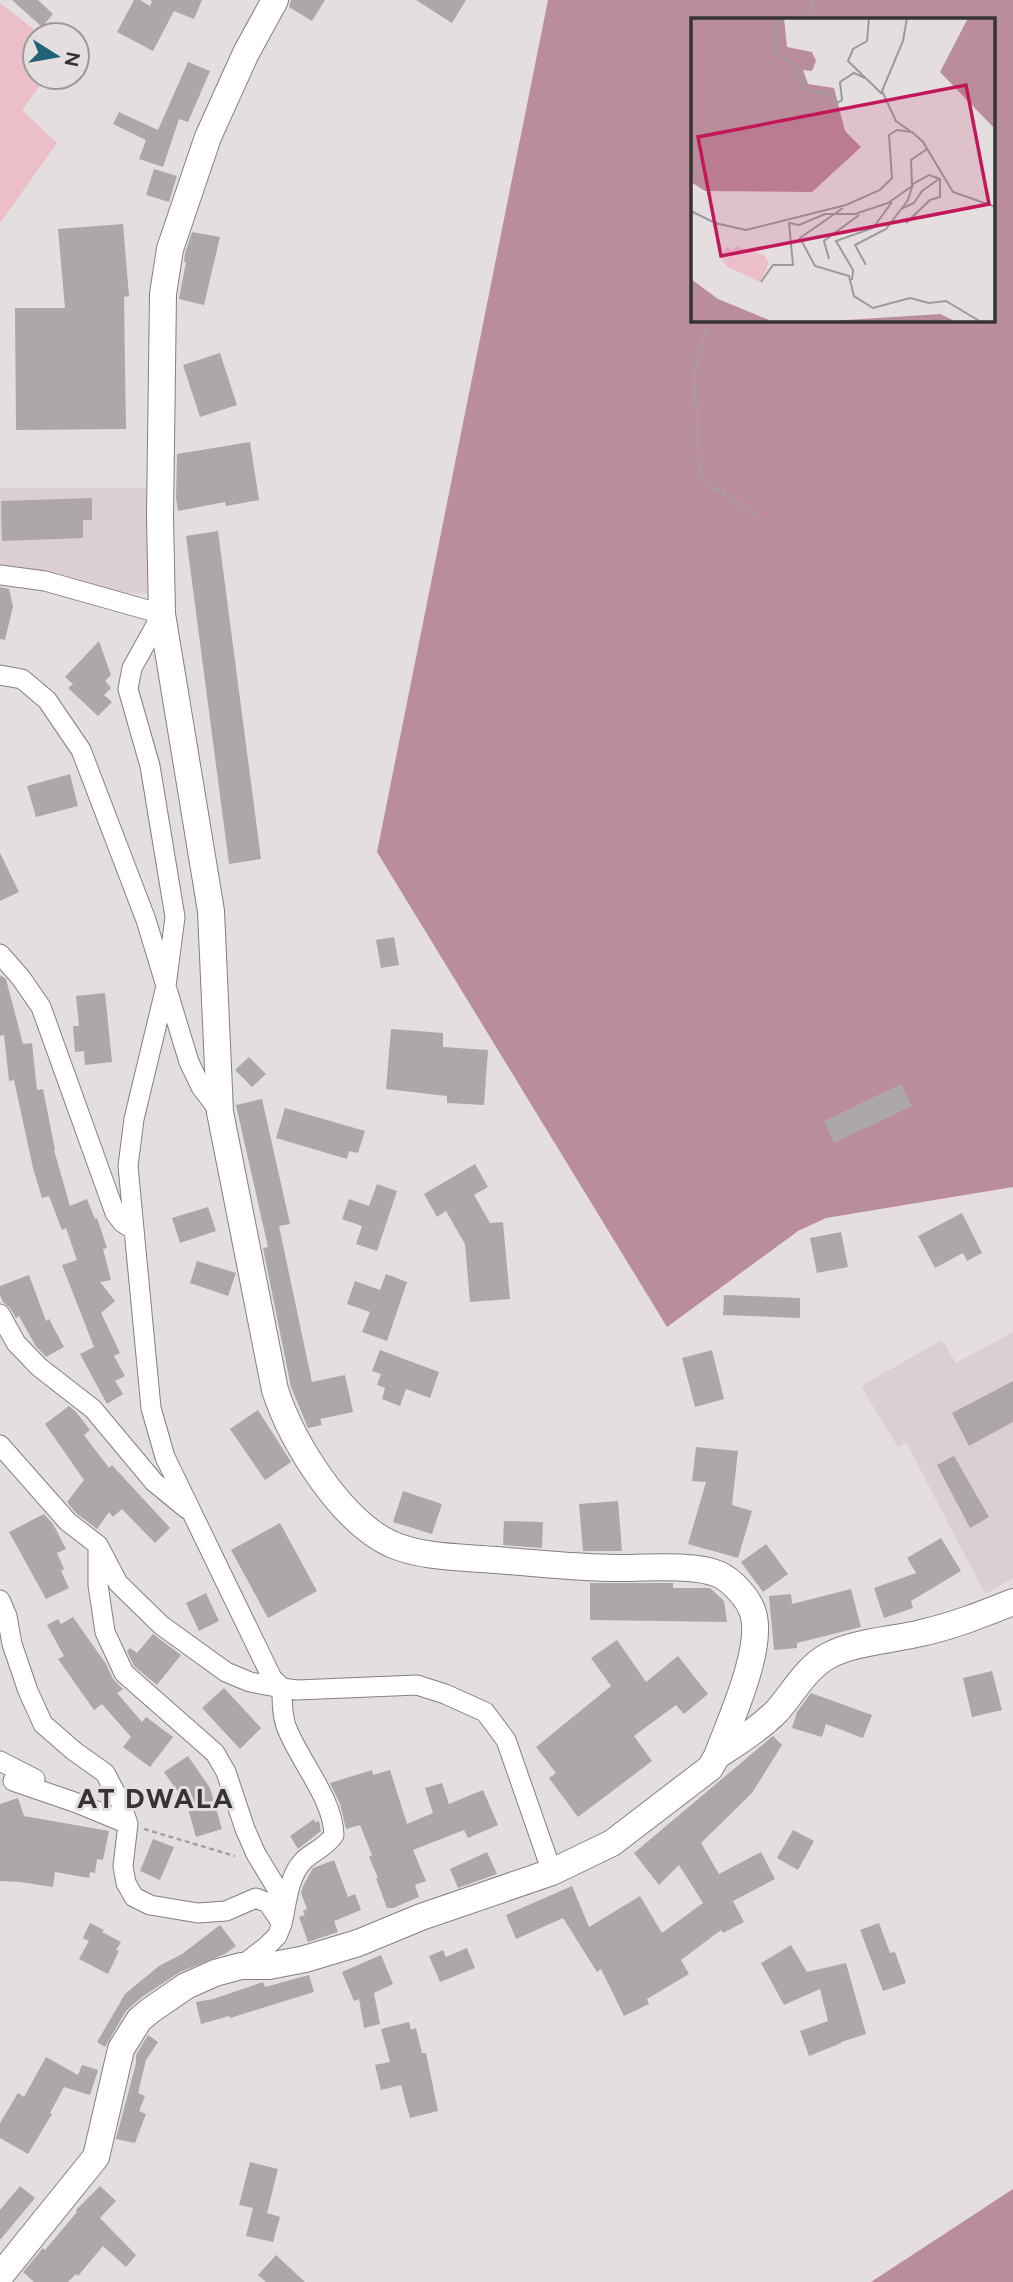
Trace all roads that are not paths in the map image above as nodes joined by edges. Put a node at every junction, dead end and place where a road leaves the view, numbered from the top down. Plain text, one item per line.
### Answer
1 (275, 0) edge
2 (0, 575) edge
3 (162, 614) junction
4 (0, 675) edge
5 (0, 954) edge
6 (166, 986) junction
7 (220, 1112) junction
8 (134, 1230) junction
9 (0, 1314) edge
10 (0, 1445) edge
11 (193, 1515) junction
12 (98, 1545) junction
13 (0, 1600) edge
14 (1013, 1602) edge
15 (282, 1688) junction
16 (717, 1756) junction
17 (0, 1761) edge
18 (13, 1781) dead end
19 (78, 1803) junction
20 (128, 1824) junction
21 (552, 1872) junction
22 (282, 1924) junction
23 (241, 1966) junction
24 (0, 2276) edge

1 - 3 main road
2 - 3 street
3 - 6 street
3 - 7 main road
4 - 6 street
5 - 8 street
6 - 7 street
6 - 8 street
7 - 16 main road
8 - 11 street
9 - 11 street
10 - 12 street
11 - 15 street
12 - 15 street
12 - 22 street
13 - 20 street
14 - 16 main road
15 - 21 street
15 - 22 street
16 - 21 main road
17 - 19 street
18 - 19 street
19 - 20 street
20 - 22 street
21 - 23 main road
22 - 23 street
23 - 24 main road

